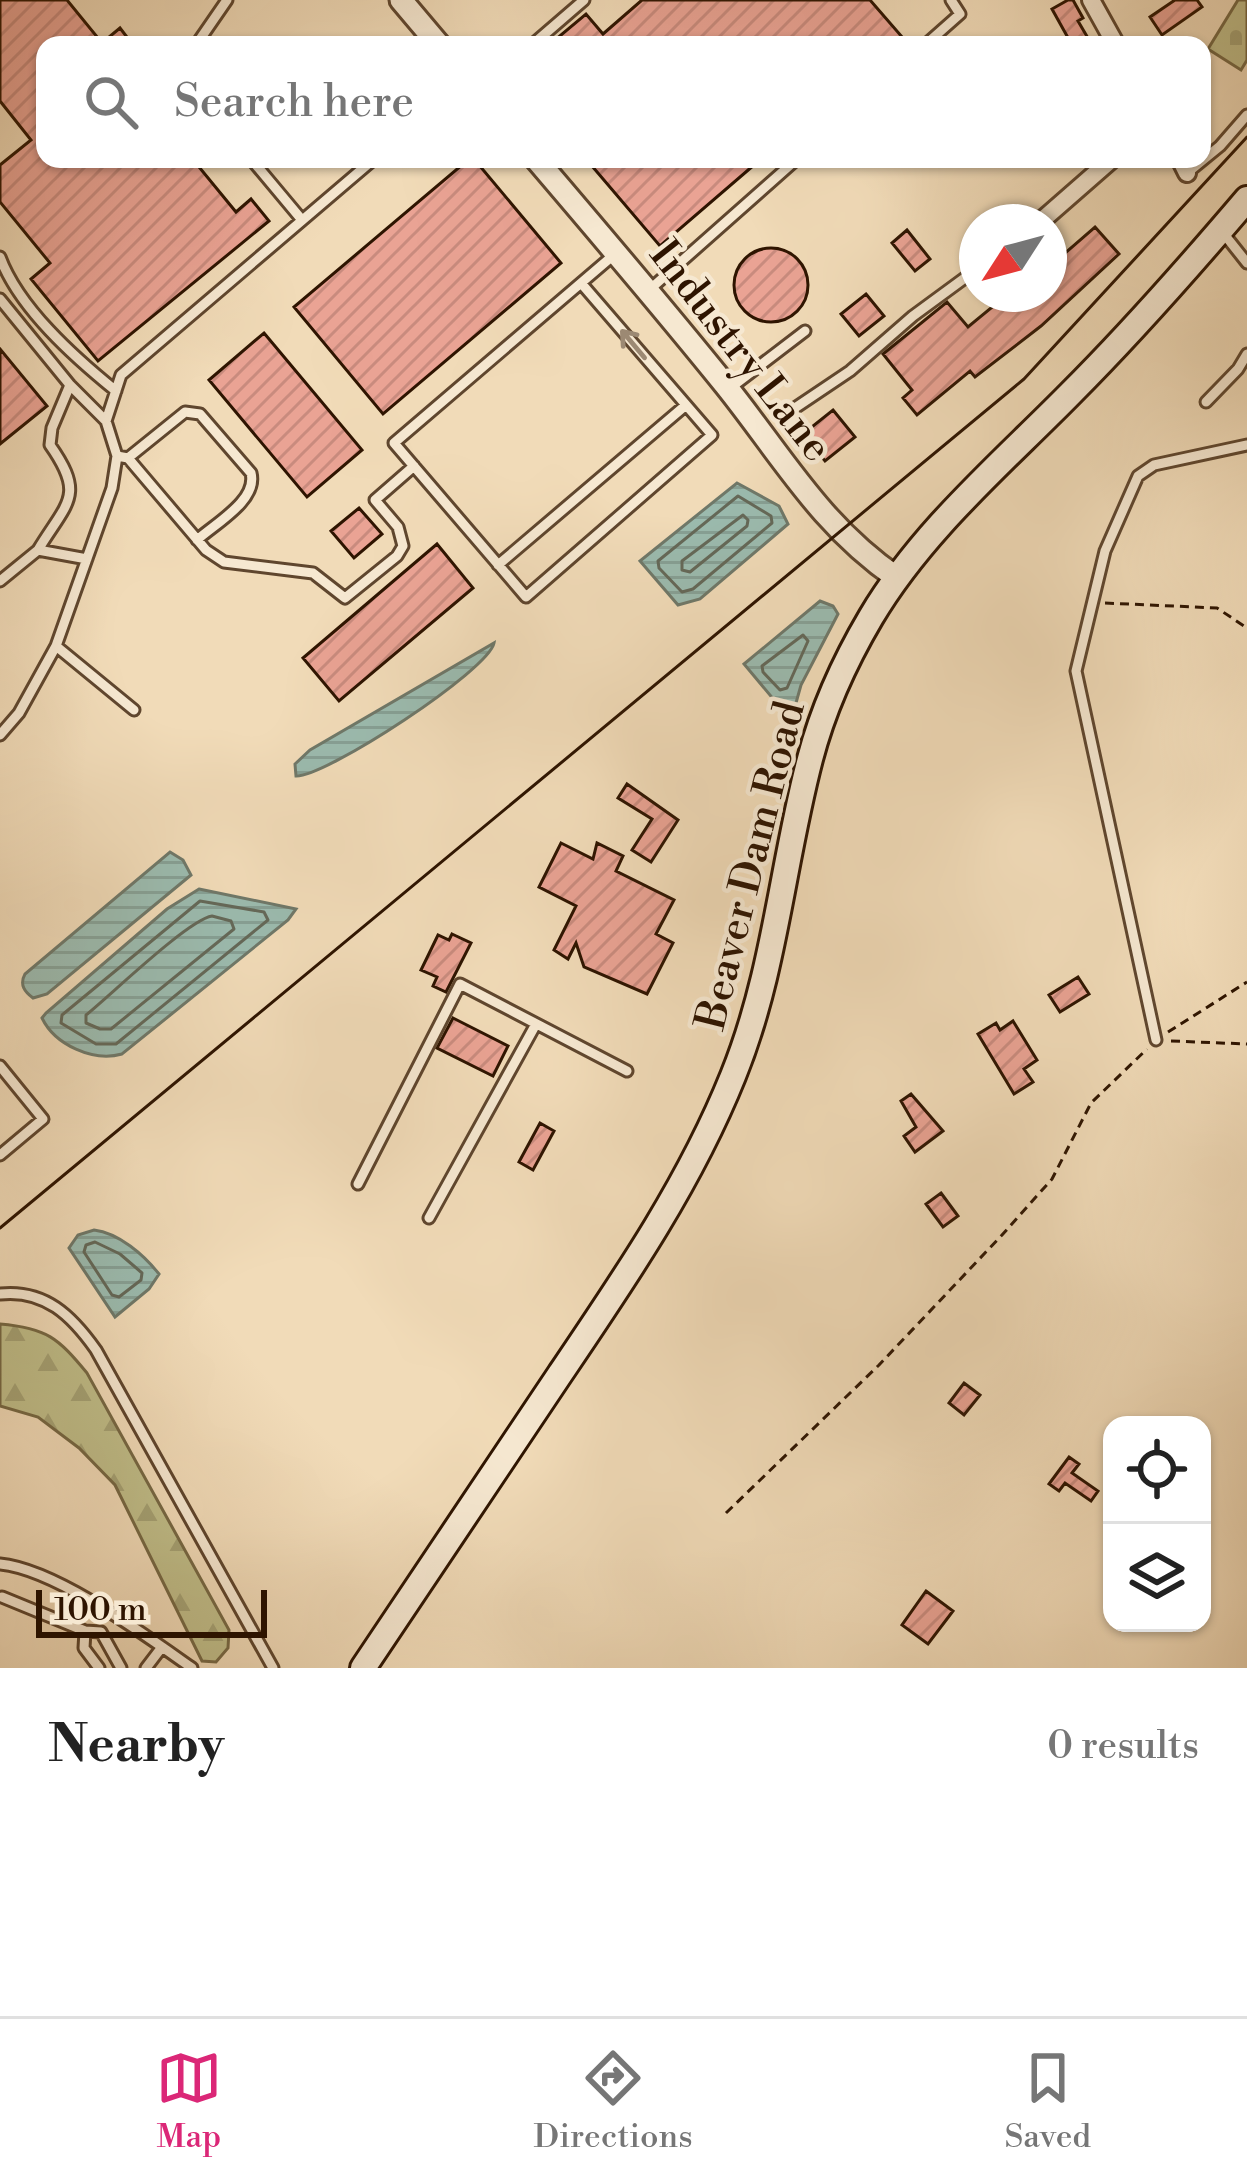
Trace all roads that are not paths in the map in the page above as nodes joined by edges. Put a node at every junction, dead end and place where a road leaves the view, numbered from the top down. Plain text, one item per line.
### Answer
1 (227, 0) edge
2 (401, 0) edge
3 (584, 0) edge
4 (951, 0) edge
5 (1091, 0) edge
6 (202, 36) edge
7 (431, 36) edge
8 (542, 36) edge
9 (935, 36) edge
10 (1111, 36) edge
11 (1247, 115) edge
12 (1211, 151) edge
13 (259, 168) edge
14 (363, 168) edge
15 (544, 168) edge
16 (787, 168) edge
17 (1102, 168) edge
18 (1247, 199) edge
19 (1061, 204) edge
20 (302, 220) junction
21 (1221, 230) junction
22 (616, 254) junction
23 (0, 257) edge
24 (1247, 263) edge
25 (959, 282) edge
26 (581, 283) junction
27 (648, 291) junction
28 (0, 299) edge
29 (805, 331) dead end
30 (1247, 354) edge
31 (70, 385) junction
32 (728, 389) junction
33 (116, 391) junction
34 (1206, 402) dead end
35 (686, 405) junction
36 (789, 412) dead end
37 (106, 421) junction
38 (1247, 446) edge
39 (123, 457) junction
40 (414, 466) junction
41 (197, 540) junction
42 (38, 550) junction
43 (87, 559) junction
44 (498, 565) junction
45 (897, 578) junction
46 (0, 581) edge
47 (56, 646) junction
48 (134, 710) dead end
49 (0, 735) edge
50 (536, 1024) junction
51 (1156, 1040) road end
52 (0, 1066) edge
53 (627, 1071) dead end
54 (0, 1155) edge
55 (358, 1184) dead end
56 (429, 1218) dead end
57 (0, 1294) edge
58 (0, 1564) edge
59 (2, 1597) edge
60 (85, 1631) junction
61 (162, 1647) junction
62 (99, 1668) edge
63 (121, 1668) edge
64 (146, 1668) edge
65 (191, 1668) edge
66 (273, 1668) edge
67 (363, 1668) edge

1 - 6 lane
2 - 7 street
3 - 8 lane
4 - 9 lane
5 - 10 street
11 - 12 lane
13 - 20 lane
14 - 20 lane
15 - 22 street, Industry Lane
16 - 27 lane
17 - 19 street
18 - 21 main road, Beaver Dam Road
20 - 33 lane
21 - 24 lane
21 - 45 main road, Beaver Dam Road
22 - 26 lane
22 - 27 street, Industry Lane
23 - 33 lane
25 - 36 lane
35 -> 26 lane
26 - 40 lane
27 - 32 street, Industry Lane
28 - 31 lane
29 - 32 lane
30 - 34 lane
31 - 37 lane
31 - 42 lane
32 - 45 street, Industry Lane
33 - 37 lane
35 - 44 lane
35 - 44 lane
37 - 39 lane
38 - 51 lane
39 - 41 lane
39 - 41 lane
39 - 43 lane
40 - 41 lane
40 - 44 lane
42 - 43 lane
42 - 46 lane
43 - 47 lane
45 - 67 main road, Beaver Dam Road
47 - 48 lane
47 - 49 lane
50 - 53 lane
50 - 55 lane
50 - 56 lane
52 - 54 lane
57 - 66 lane
58 - 61 lane
59 - 60 lane
60 - 62 lane
60 - 63 lane
61 - 64 lane
61 - 65 lane

